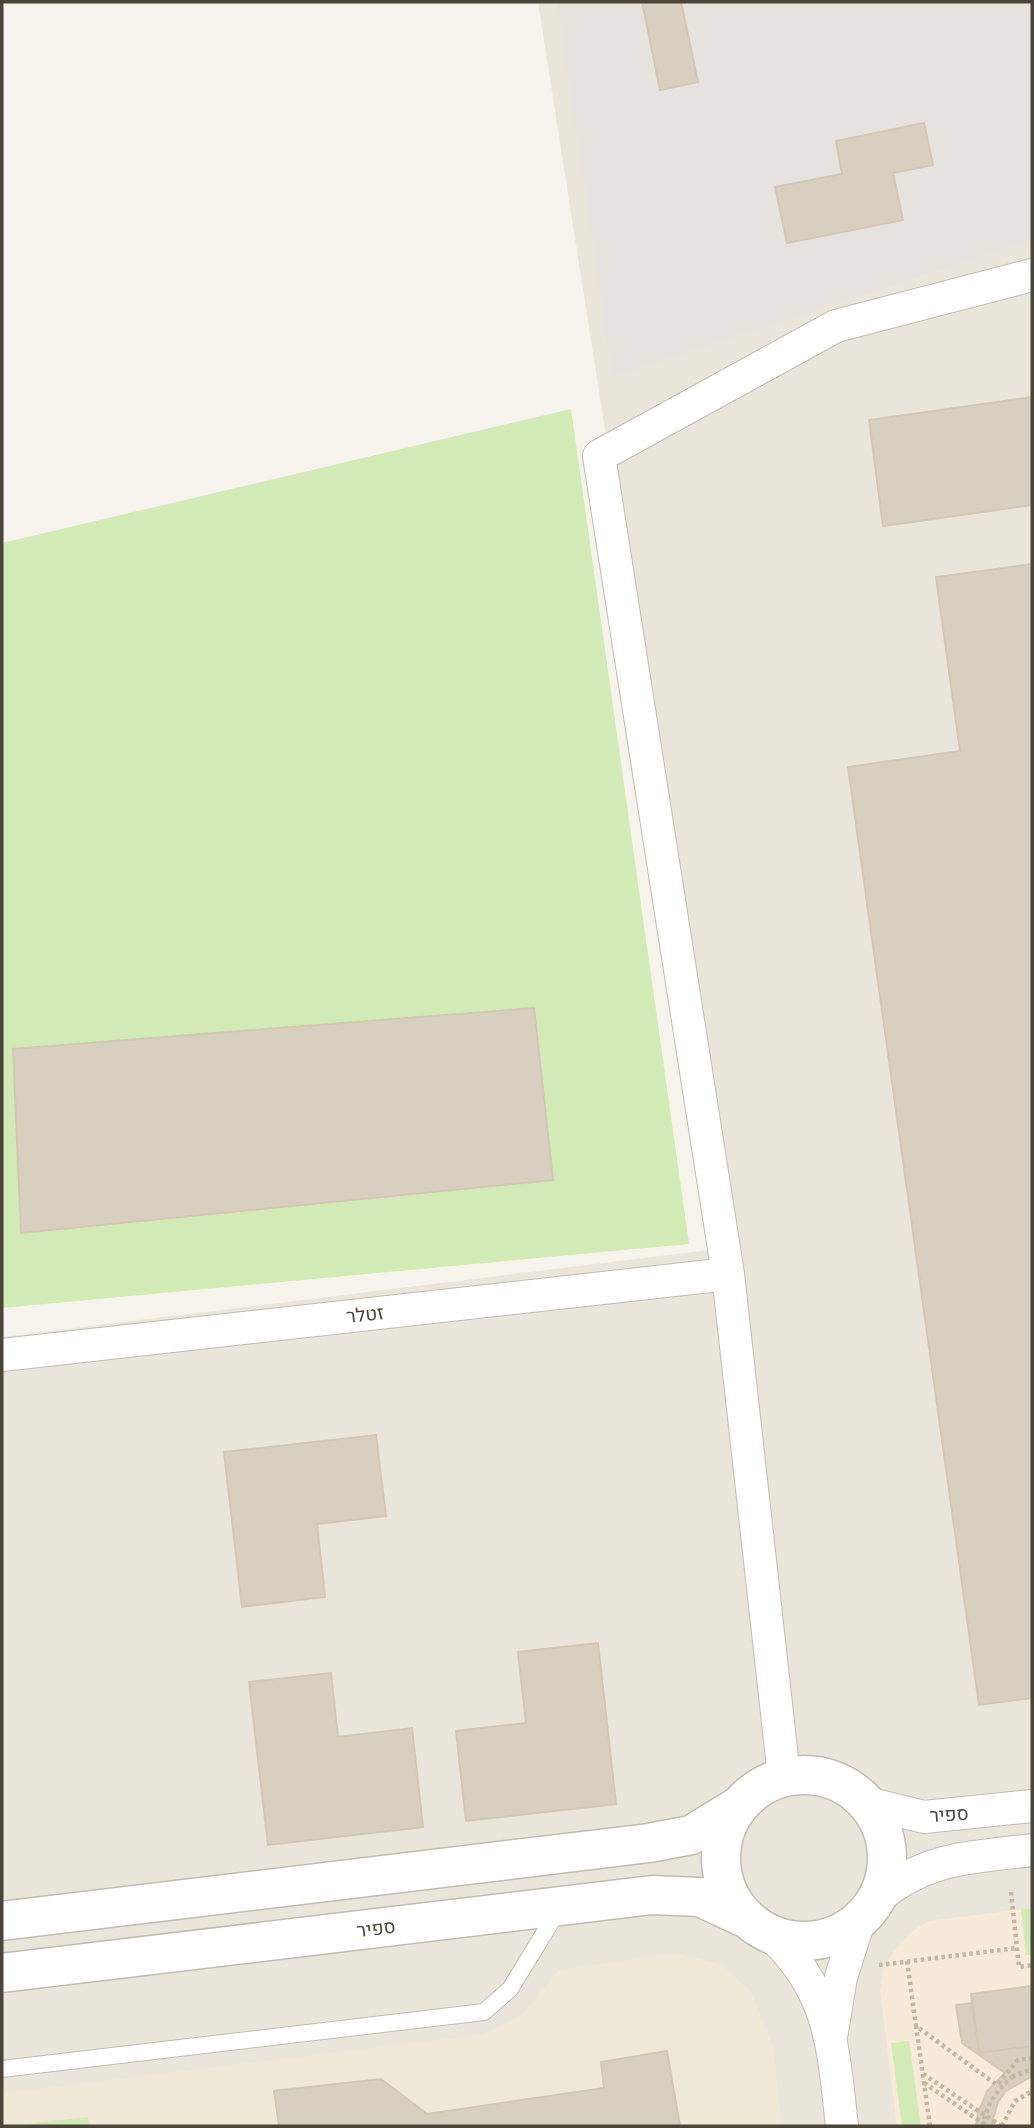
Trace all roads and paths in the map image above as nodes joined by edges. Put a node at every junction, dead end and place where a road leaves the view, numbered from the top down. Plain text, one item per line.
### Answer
1 (1032, 275) edge
2 (728, 1274) junction
3 (2, 1354) edge
4 (784, 1776) junction
5 (867, 1803) junction
6 (1032, 1806) edge
7 (737, 1807) junction
8 (1032, 1850) edge
9 (1011, 1892) dead end
10 (561, 1906) junction
11 (868, 1909) junction
12 (2, 1921) edge
13 (758, 1926) junction
14 (1017, 1948) junction
15 (906, 1961) junction
16 (1032, 1965) edge
17 (872, 1966) dead end
18 (2, 1973) edge
19 (916, 2026) junction
20 (832, 2032) junction
21 (1032, 2058) edge
22 (2, 2069) edge
23 (1032, 2069) edge
24 (922, 2074) junction
25 (923, 2083) junction
26 (1032, 2091) edge
27 (842, 2126) edge
28 (930, 2126) edge
29 (985, 2126) edge
30 (1002, 2126) edge

1 - 2 street
2 - 3 street, זטלר
2 - 4 street
4 - 5 street
4 - 7 street
5 - 6 street, ספיר
5 - 11 street
7 - 12 street
7 - 13 street
8 - 11 street
9 - 14 path
10 - 13 street, ספיר
10 - 18 street, ספיר
10 - 22 lane
11 - 13 street
11 - 20 street
13 - 20 street
14 - 15 path
14 - 16 path
15 - 17 path
15 - 19 path
19 - 21 path
19 - 24 path
20 - 27 street
23 - 29 path, bridge
24 - 25 path
24 - 30 path
25 - 28 path
25 - 29 path
26 - 30 path

